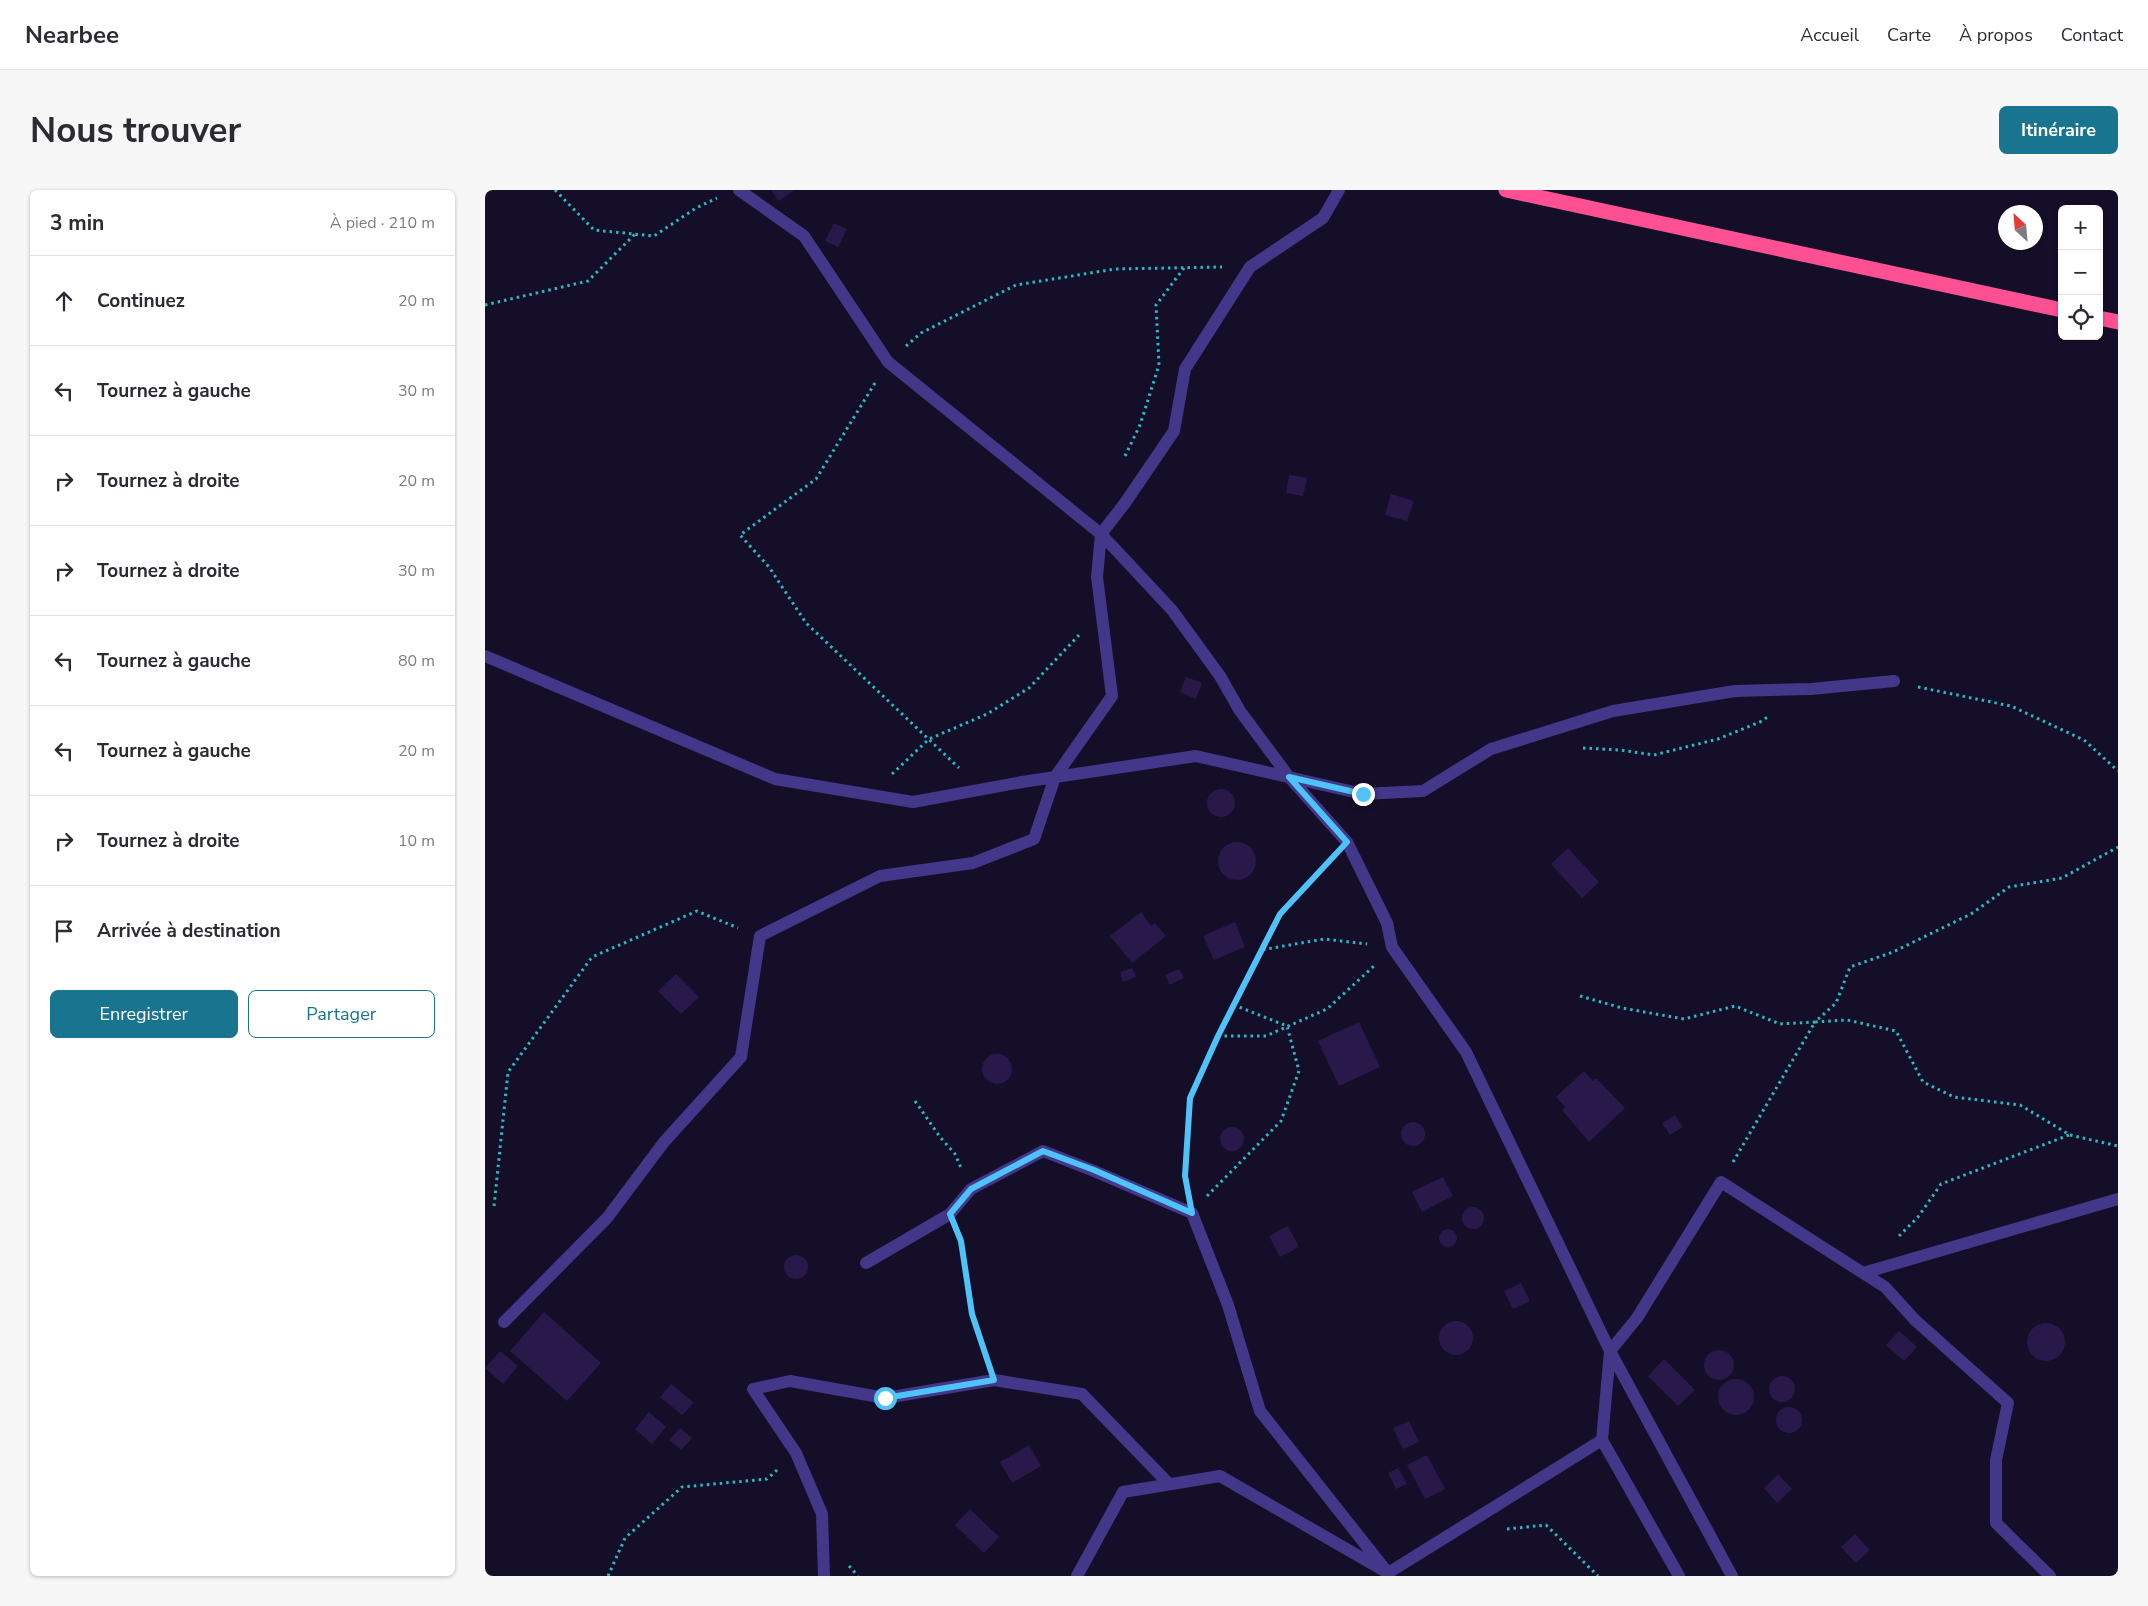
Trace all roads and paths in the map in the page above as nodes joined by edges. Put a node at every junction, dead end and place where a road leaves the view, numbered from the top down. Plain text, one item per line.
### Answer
1 (555, 190) edge
2 (739, 190) edge
3 (1339, 190) edge
4 (1506, 190) edge
5 (718, 197) dead end
6 (635, 234) junction
7 (1250, 267) junction
8 (1184, 268) junction
9 (485, 305) edge
10 (2058, 309) edge
11 (2103, 319) edge
12 (2118, 322) edge
13 (888, 362) junction
14 (1124, 459) dead end
15 (1101, 534) junction
16 (1081, 633) dead end
17 (485, 656) edge
18 (1894, 682) joint
19 (1774, 712) dead end
20 (929, 739) junction
21 (1575, 747) dead end
22 (2118, 771) edge
23 (1055, 777) junction
24 (1289, 777) junction
25 (981, 789) junction
26 (869, 794) junction
27 (1347, 842) junction
28 (2118, 847) edge
29 (760, 936) junction
30 (1392, 947) junction
31 (1261, 950) junction
32 (1580, 996) dead end
33 (1234, 1005) junction
34 (1815, 1022) junction
35 (1287, 1026) junction
36 (1218, 1036) junction
37 (915, 1101) dead end
38 (2070, 1135) junction
39 (2118, 1146) edge
40 (1721, 1182) junction
41 (971, 1189) junction
42 (2118, 1199) edge
43 (494, 1206) dead end
44 (1192, 1213) junction
45 (950, 1214) junction
46 (1897, 1238) dead end
47 (866, 1263) dead end
48 (1863, 1273) junction
49 (504, 1322) dead end
50 (1610, 1351) junction
51 (994, 1380) junction
52 (1601, 1440) junction
53 (796, 1454) junction
54 (1169, 1484) junction
55 (1498, 1530) dead end
56 (1386, 1575) edge
57 (608, 1576) edge
58 (824, 1576) edge
59 (1077, 1576) edge
60 (1598, 1576) edge
61 (1679, 1576) edge
62 (1732, 1576) edge
63 (2050, 1576) edge

1 - 6 path
2 - 13 street
3 - 7 street
4 - 10 highway
5 - 6 path
6 - 9 path
7 - 8 path
7 - 15 street
8 - 13 path
8 - 14 path
11 - 12 highway
13 - 15 street
13 - 20 path
15 - 23 street
15 - 24 street
16 - 20 path
17 - 26 street
18 - 22 path
18 - 24 street
19 - 21 path
20 - 25 path
20 - 26 path
23 - 24 street
23 - 25 street
23 - 29 street
24 - 27 street
25 - 26 street
27 - 30 street
27 - 31 path
28 - 34 path
29 - 43 path
29 - 49 street
30 - 31 path
30 - 35 path
30 - 50 street
31 - 33 path
32 - 34 path
33 - 35 path
33 - 36 path
34 - 38 path
34 - 40 path
35 - 36 path
35 - 44 path
36 - 44 path
37 - 41 path
38 - 39 path
38 - 46 path
40 - 48 street
40 - 50 street
41 - 44 street
41 - 45 street
42 - 48 street
44 - 56 street
45 - 47 street
45 - 51 path
48 - 63 street
50 - 52 street
50 - 62 street
51 - 53 street
51 - 54 street
52 - 56 street
52 - 61 street
53 - 57 path
53 - 58 street
54 - 56 street
54 - 59 street
55 - 60 path

